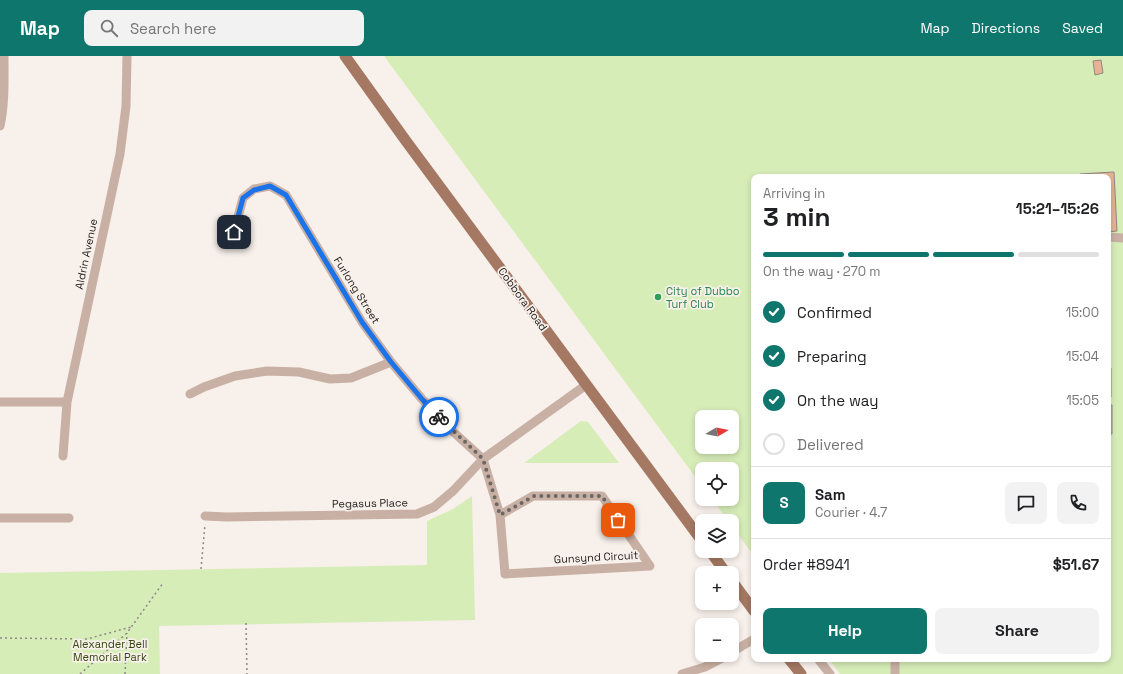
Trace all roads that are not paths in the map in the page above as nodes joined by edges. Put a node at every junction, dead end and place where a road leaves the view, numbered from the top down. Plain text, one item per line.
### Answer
1 (4, 56) edge
2 (127, 56) edge
3 (345, 56) edge
4 (0, 126) edge
5 (1111, 237) edge
6 (1123, 238) edge
7 (228, 242) dead end
8 (391, 362) junction
9 (586, 385) junction
10 (190, 394) dead end
11 (0, 402) edge
12 (66, 402) junction
13 (63, 456) dead end
14 (483, 459) junction
15 (500, 515) junction
16 (205, 516) road end
17 (0, 518) edge
18 (69, 518) dead end
19 (695, 532) edge
20 (739, 590) edge
21 (751, 606) edge
22 (751, 641) edge
23 (739, 648) edge
24 (718, 662) edge
25 (792, 662) edge
26 (820, 662) edge
27 (895, 662) edge
28 (706, 670) edge
29 (682, 674) edge
30 (801, 674) edge
31 (830, 674) edge
32 (895, 674) edge

1 - 4 street
2 - 12 street, Aldrin Avenue
3 - 9 main road, Cobbora Road
5 - 6 street
7 - 8 street, Furlong Street
8 - 10 street
8 - 14 street, Furlong Street
9 - 14 street, Pegasus Place
9 - 19 main road, Cobbora Road
11 - 12 street
12 - 13 street, Aldrin Avenue
14 - 15 street, Gunsynd Circuit
14 - 16 street, Pegasus Place
15 - 15 street, Gunsynd Circuit
17 - 18 street
20 - 21 main road
22 - 23 street
24 - 28 street
25 - 30 main road
26 - 31 street
27 - 32 street
28 - 29 street

